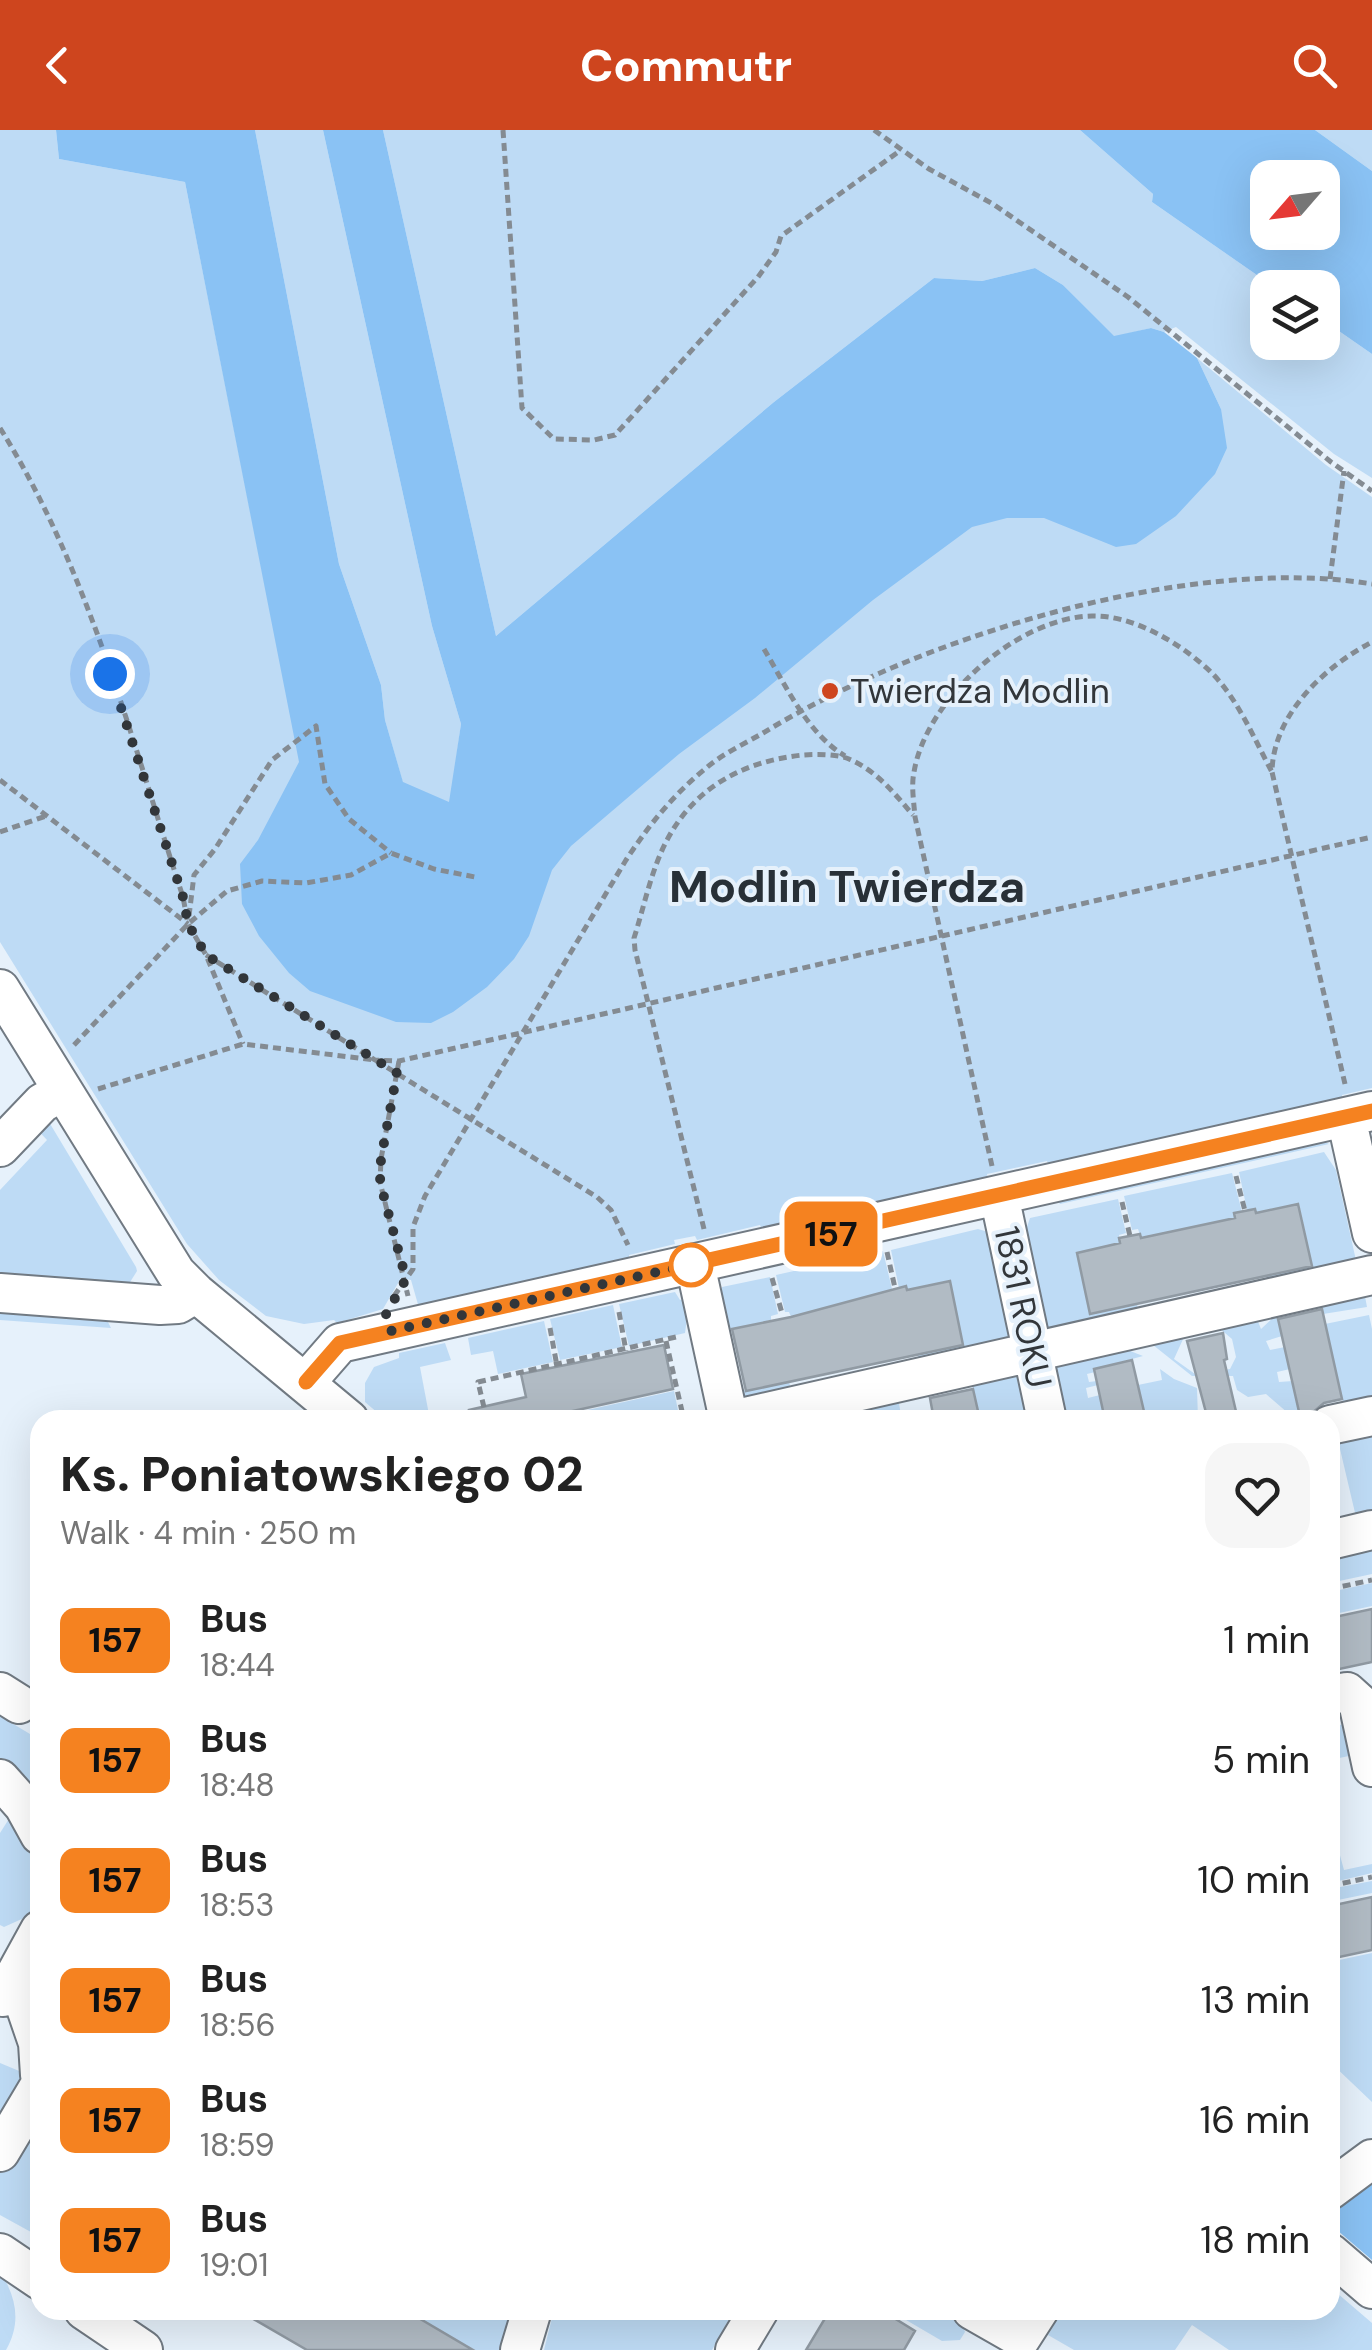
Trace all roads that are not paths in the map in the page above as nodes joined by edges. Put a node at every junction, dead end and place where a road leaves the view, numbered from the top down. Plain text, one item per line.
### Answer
1 (0, 989) edge
2 (60, 1087) junction
3 (1359, 1114) edge
4 (0, 1147) edge
5 (999, 1195) junction
6 (1372, 1232) edge
7 (701, 1254) junction
8 (1372, 1275) edge
9 (0, 1293) edge
10 (196, 1294) junction
11 (1033, 1352) junction
12 (328, 1407) edge
13 (828, 1409) edge
14 (729, 1410) edge
15 (1045, 1410) edge
16 (1372, 1416) edge
17 (1340, 1423) edge
18 (1372, 1530) edge
19 (1340, 1538) edge
20 (1340, 1694) edge
21 (1372, 1767) edge
22 (0, 1780) edge
23 (30, 1817) edge
24 (16, 1962) edge
25 (30, 2014) edge
26 (30, 2102) edge
27 (0, 2152) edge
28 (1372, 2159) edge
29 (1340, 2183) edge
30 (0, 2253) edge
31 (1340, 2261) edge
32 (30, 2273) edge
33 (1372, 2288) edge
34 (99, 2320) edge
35 (529, 2320) edge
36 (753, 2320) edge
37 (999, 2320) edge
38 (1033, 2333) edge
39 (143, 2350) edge
40 (520, 2350) edge
41 (735, 2350) edge

1 - 2 street
2 - 4 street
2 - 10 street
3 - 5 street
3 - 6 street
5 - 7 street
5 - 11 street, 1831 ROKU
7 - 12 street
7 - 14 street
8 - 11 street
9 - 10 street
10 - 12 street
11 - 13 street
11 - 15 street, 1831 ROKU
16 - 17 street
18 - 19 street
20 - 21 street
22 - 23 street
24 - 25 street
26 - 27 street
28 - 29 street
30 - 32 street
31 - 33 street
34 - 39 street
35 - 40 street
36 - 41 street
37 - 38 street

